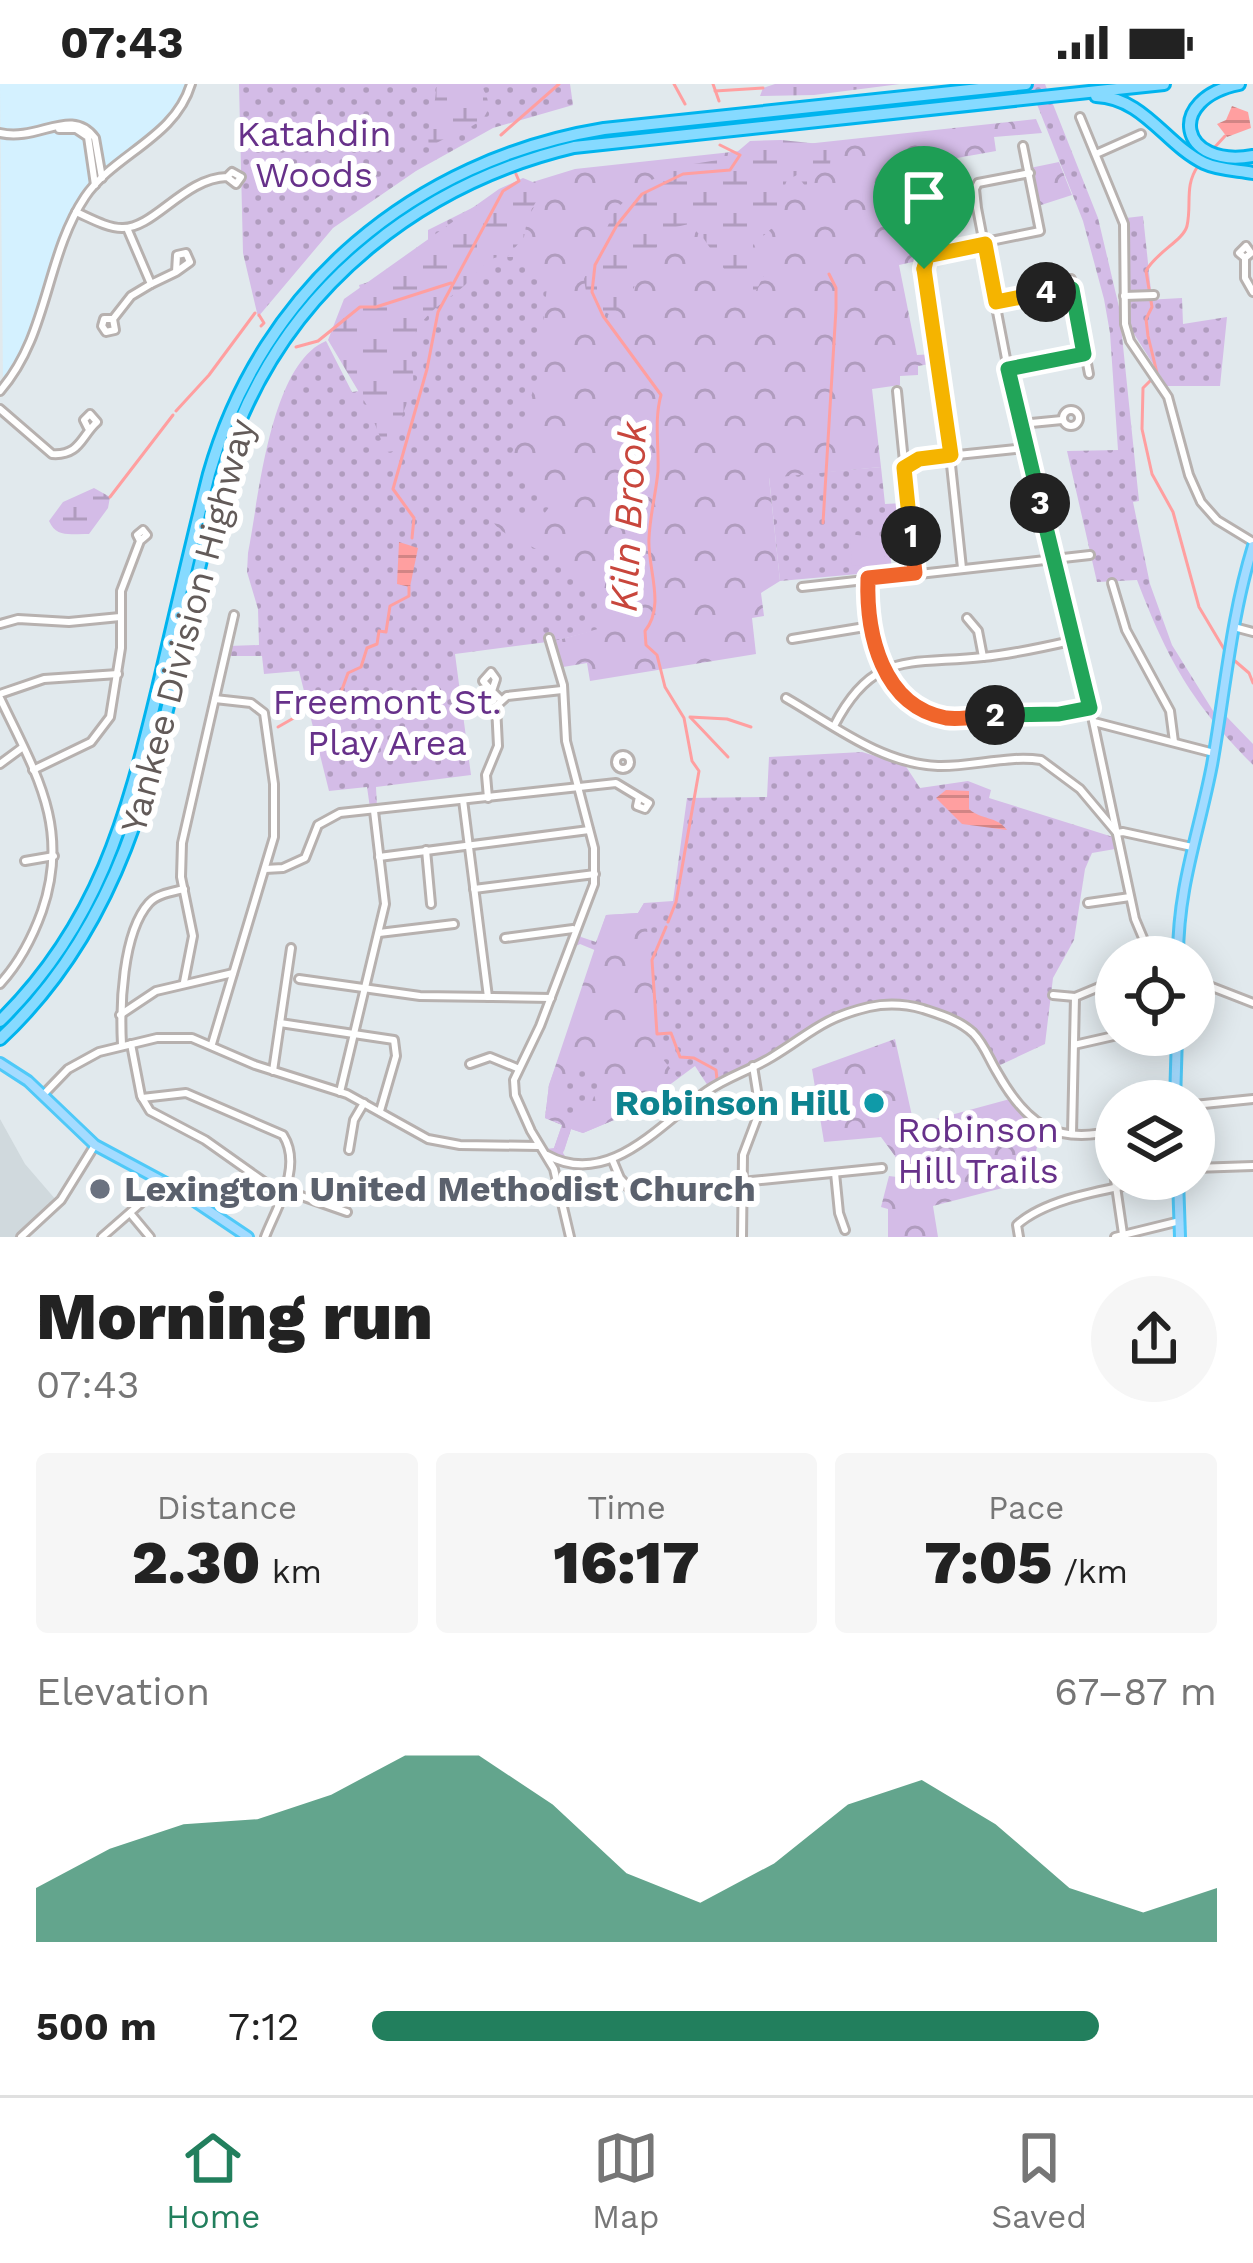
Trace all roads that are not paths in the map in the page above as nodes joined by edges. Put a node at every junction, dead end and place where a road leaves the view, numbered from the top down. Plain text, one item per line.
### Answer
1 (190, 84) edge
2 (1026, 84) edge
3 (1164, 84) edge
4 (1240, 84) edge
5 (1051, 95) junction
6 (1080, 117) dead end
7 (55, 129) junction
8 (0, 133) edge
9 (1141, 134) dead end
10 (1023, 146) dead end
11 (1096, 154) junction
12 (1253, 156) edge
13 (1030, 172) junction
14 (1253, 173) edge
15 (226, 177) dead end
16 (102, 178) junction
17 (95, 185) junction
18 (76, 212) junction
19 (127, 228) junction
20 (985, 244) junction
21 (1245, 259) dead end
22 (176, 272) dead end
23 (151, 284) junction
24 (1253, 292) edge
25 (1150, 295) dead end
26 (1124, 296) junction
27 (996, 302) junction
28 (113, 319) dead end
29 (1084, 354) junction
30 (1008, 369) junction
31 (1089, 374) dead end
32 (0, 391) edge
33 (897, 391) dead end
34 (0, 409) edge
35 (1062, 420) dead end
36 (1021, 424) junction
37 (88, 428) dead end
38 (1027, 448) junction
39 (951, 455) junction
40 (906, 465) junction
41 (140, 542) dead end
42 (1253, 544) edge
43 (1090, 555) dead end
44 (1055, 560) junction
45 (962, 568) junction
46 (915, 573) junction
47 (868, 578) junction
48 (1112, 583) dead end
49 (802, 587) dead end
50 (234, 615) dead end
51 (120, 617) junction
52 (967, 618) dead end
53 (0, 624) edge
54 (872, 626) junction
55 (1234, 627) junction
56 (1253, 632) edge
57 (549, 638) dead end
58 (792, 639) dead end
59 (1075, 640) junction
60 (983, 658) junction
61 (883, 669) junction
62 (118, 674) junction
63 (562, 690) junction
64 (492, 691) dead end
65 (0, 696) edge
66 (786, 698) dead end
67 (215, 699) junction
68 (501, 700) junction
69 (1090, 708) junction
70 (1094, 722) junction
71 (834, 726) junction
72 (1174, 742) junction
73 (23, 747) junction
74 (1214, 753) junction
75 (0, 764) edge
76 (621, 769) dead end
77 (33, 770) junction
78 (616, 783) junction
79 (577, 786) junction
80 (639, 796) dead end
81 (488, 798) junction
82 (463, 800) junction
83 (374, 812) junction
84 (1112, 813) junction
85 (1104, 818) junction
86 (589, 830) junction
87 (1117, 833) junction
88 (469, 845) junction
89 (1192, 847) junction
90 (426, 850) junction
91 (54, 856) junction
92 (380, 856) junction
93 (26, 860) dead end
94 (265, 869) junction
95 (595, 874) junction
96 (474, 889) junction
97 (184, 890) junction
98 (1130, 897) junction
99 (1088, 903) dead end
100 (431, 904) dead end
101 (454, 924) dead end
102 (575, 929) junction
103 (379, 933) junction
104 (1144, 936) edge
105 (1178, 936) edge
106 (505, 938) dead end
107 (291, 949) dead end
108 (235, 973) junction
109 (299, 980) dead end
110 (184, 982) junction
111 (0, 984) edge
112 (366, 988) junction
113 (1095, 989) edge
114 (1215, 989) edge
115 (1053, 995) dead end
116 (1075, 997) junction
117 (488, 998) junction
118 (551, 998) junction
119 (1253, 1004) edge
120 (120, 1015) junction
121 (0, 1022) edge
122 (280, 1023) junction
123 (355, 1033) junction
124 (0, 1039) edge
125 (1095, 1040) edge
126 (212, 1044) junction
127 (126, 1045) junction
128 (1074, 1045) junction
129 (0, 1063) edge
130 (470, 1064) dead end
131 (753, 1066) junction
132 (517, 1068) junction
133 (273, 1071) junction
134 (340, 1092) junction
135 (43, 1095) junction
136 (142, 1098) junction
137 (1253, 1099) edge
138 (364, 1103) junction
139 (1215, 1103) edge
140 (380, 1112) junction
141 (1095, 1132) edge
142 (1072, 1134) junction
143 (95, 1145) junction
144 (539, 1146) junction
145 (349, 1150) dead end
146 (548, 1155) junction
147 (612, 1159) junction
148 (572, 1165) junction
149 (1253, 1166) edge
150 (1215, 1167) edge
151 (882, 1168) dead end
152 (835, 1173) junction
153 (556, 1178) junction
154 (166, 1182) junction
155 (742, 1182) junction
156 (283, 1191) junction
157 (666, 1193) dead end
158 (1095, 1193) edge
159 (1118, 1200) edge
160 (1179, 1200) edge
161 (347, 1212) dead end
162 (130, 1213) junction
163 (1180, 1221) junction
164 (845, 1230) dead end
165 (570, 1236) edge
166 (1119, 1236) edge
167 (20, 1237) edge
168 (103, 1237) edge
169 (150, 1237) edge
170 (248, 1237) edge
171 (266, 1237) edge
172 (559, 1237) edge
173 (742, 1237) edge
174 (1019, 1237) edge
175 (1180, 1237) edge

1 - 16 street
2 - 121 highway, Yankee Division Highway
3 - 5 highway, Yankee Division Highway
4 - 12 highway
5 - 14 highway
5 - 124 highway, Yankee Division Highway
6 - 11 street
7 - 8 street
7 - 16 street
7 - 17 street
9 - 11 street
10 - 13 street
11 - 26 street
13 - 20 street
13 - 20 street
15 - 19 street
16 - 17 street
17 - 18 street
18 - 19 street
18 - 32 street
19 - 23 street
20 - 27 street
20 - 39 street
21 - 24 street
22 - 23 street
23 - 28 street
25 - 26 street
26 - 42 street
27 - 29 street
27 - 30 street
29 - 30 street
29 - 31 street
30 - 36 street
33 - 40 street
34 - 37 street
35 - 36 street
36 - 38 street
38 - 39 street
38 - 44 street
39 - 40 street
39 - 45 street
40 - 46 street
41 - 51 street
42 - 55 main road
43 - 44 street
44 - 45 street
44 - 59 street
45 - 46 street
46 - 47 street
47 - 49 street
47 - 54 street
48 - 72 street
50 - 67 street
51 - 53 street
51 - 62 street
52 - 60 street
54 - 58 street
54 - 61 street
55 - 56 street
55 - 74 main road
57 - 63 street
59 - 60 street
59 - 69 street
60 - 61 street
61 - 69 street
61 - 71 street
62 - 65 street
62 - 77 street
63 - 68 street
63 - 79 street
64 - 68 street
65 - 73 street
66 - 71 street
67 - 94 street
67 - 97 street
68 - 81 street
69 - 70 street
70 - 72 street
70 - 84 street
71 - 85 street
72 - 74 street
73 - 75 street
73 - 77 street
74 - 89 main road
76 - 78 street
77 - 91 street
78 - 79 street
78 - 80 street
79 - 81 street
79 - 86 street
81 - 82 street
82 - 83 street
82 - 88 street
83 - 92 street
83 - 94 street
84 - 85 street
84 - 87 street
85 - 87 street
86 - 88 street
86 - 95 street
87 - 89 street
87 - 98 street
88 - 90 street
88 - 96 street
89 - 105 main road
90 - 92 street
90 - 100 street
91 - 93 street
91 - 111 street
92 - 103 street
94 - 108 street
95 - 96 street
95 - 102 street
96 - 117 street
97 - 110 street
97 - 120 street
98 - 99 street
98 - 104 street
101 - 103 street
102 - 106 street
102 - 118 street
103 - 112 street
107 - 122 street
108 - 110 street
108 - 126 street
109 - 112 street
110 - 120 street
112 - 117 street
112 - 123 street
113 - 116 street
114 - 119 street
115 - 116 street
116 - 128 street
117 - 118 street
118 - 132 street
120 - 127 street
122 - 123 street
122 - 133 street
123 - 134 street
123 - 140 street
125 - 128 street
126 - 127 street
126 - 133 street
127 - 135 street
127 - 136 street
128 - 142 street
129 - 135 main road
130 - 132 street
131 - 142 street
131 - 147 street
131 - 155 street
132 - 144 street
133 - 134 street
134 - 138 street
135 - 143 main road
136 - 156 street
136 - 156 street
137 - 139 street
138 - 140 street
138 - 145 street
140 - 144 street
141 - 142 street
143 - 154 main road
143 - 167 street
144 - 146 street
146 - 148 street
146 - 153 street
147 - 148 street
147 - 157 street
148 - 153 street
149 - 150 street
151 - 152 street
152 - 155 street
152 - 164 street
153 - 165 street
154 - 162 street
154 - 170 main road
155 - 173 street
156 - 161 street
156 - 171 street
158 - 174 street
159 - 166 street
160 - 163 main road
162 - 168 street
162 - 169 street
163 - 166 street
163 - 175 main road
165 - 172 street

